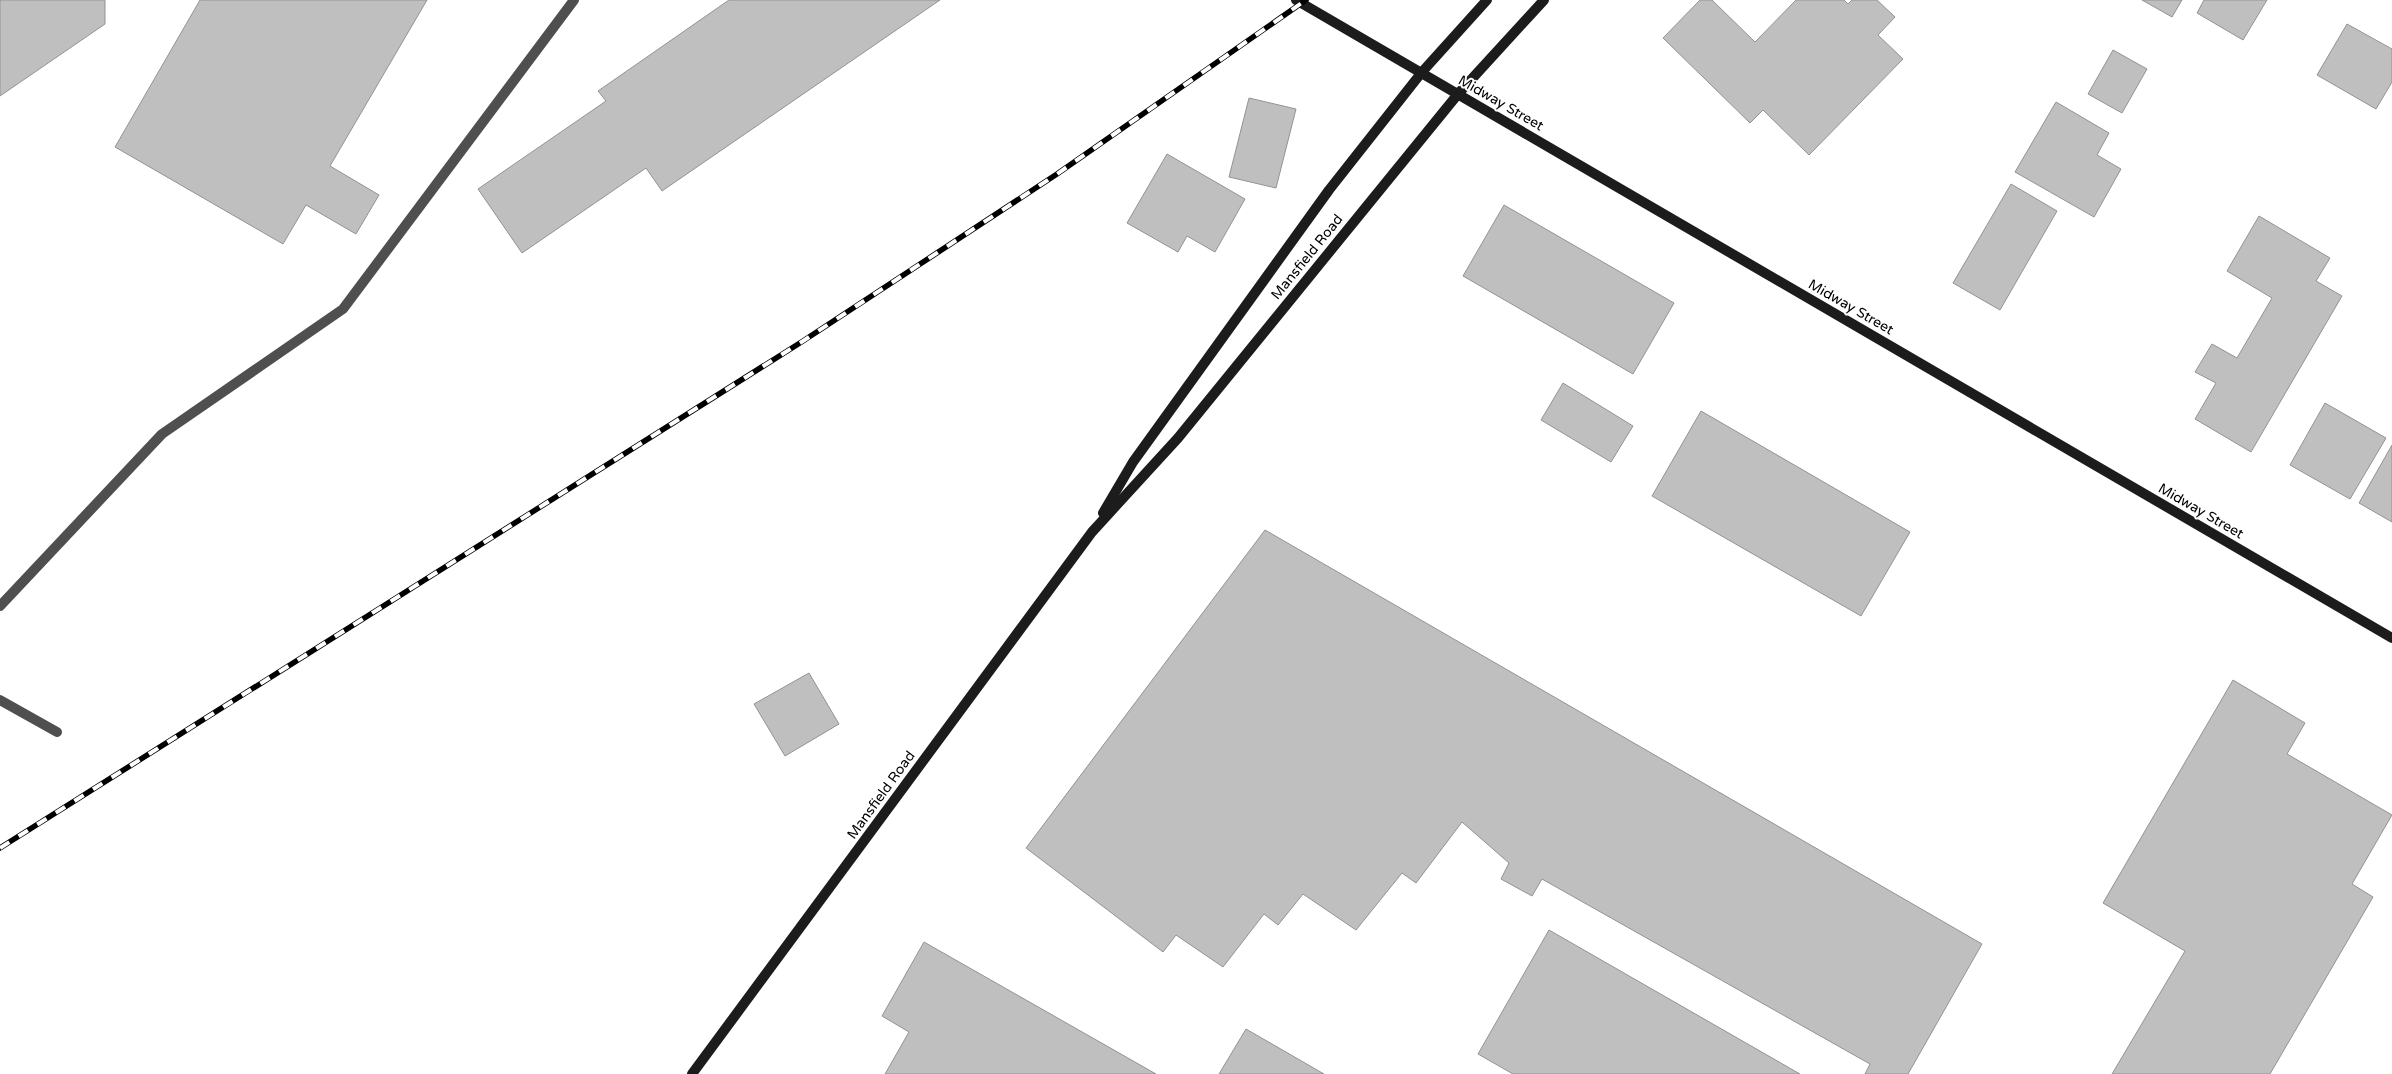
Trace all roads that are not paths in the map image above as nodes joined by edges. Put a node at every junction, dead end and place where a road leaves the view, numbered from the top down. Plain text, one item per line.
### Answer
1 (574, 0) edge
2 (1296, 0) edge
3 (1487, 0) edge
4 (1544, 0) edge
5 (1422, 72) junction
6 (1458, 94) junction
7 (1092, 532) junction
8 (0, 606) edge
9 (2392, 638) edge
10 (0, 700) edge
11 (57, 732) dead end
12 (692, 1074) edge

1 - 8 street
2 - 5 main road, Midway Street
3 - 5 main road, Mansfield Road
4 - 6 main road, Mansfield Road
5 - 6 main road, Midway Street
5 - 7 main road, Mansfield Road
6 - 7 main road, Mansfield Road
6 - 9 main road, Midway Street
7 - 12 main road, Mansfield Road
10 - 11 street

